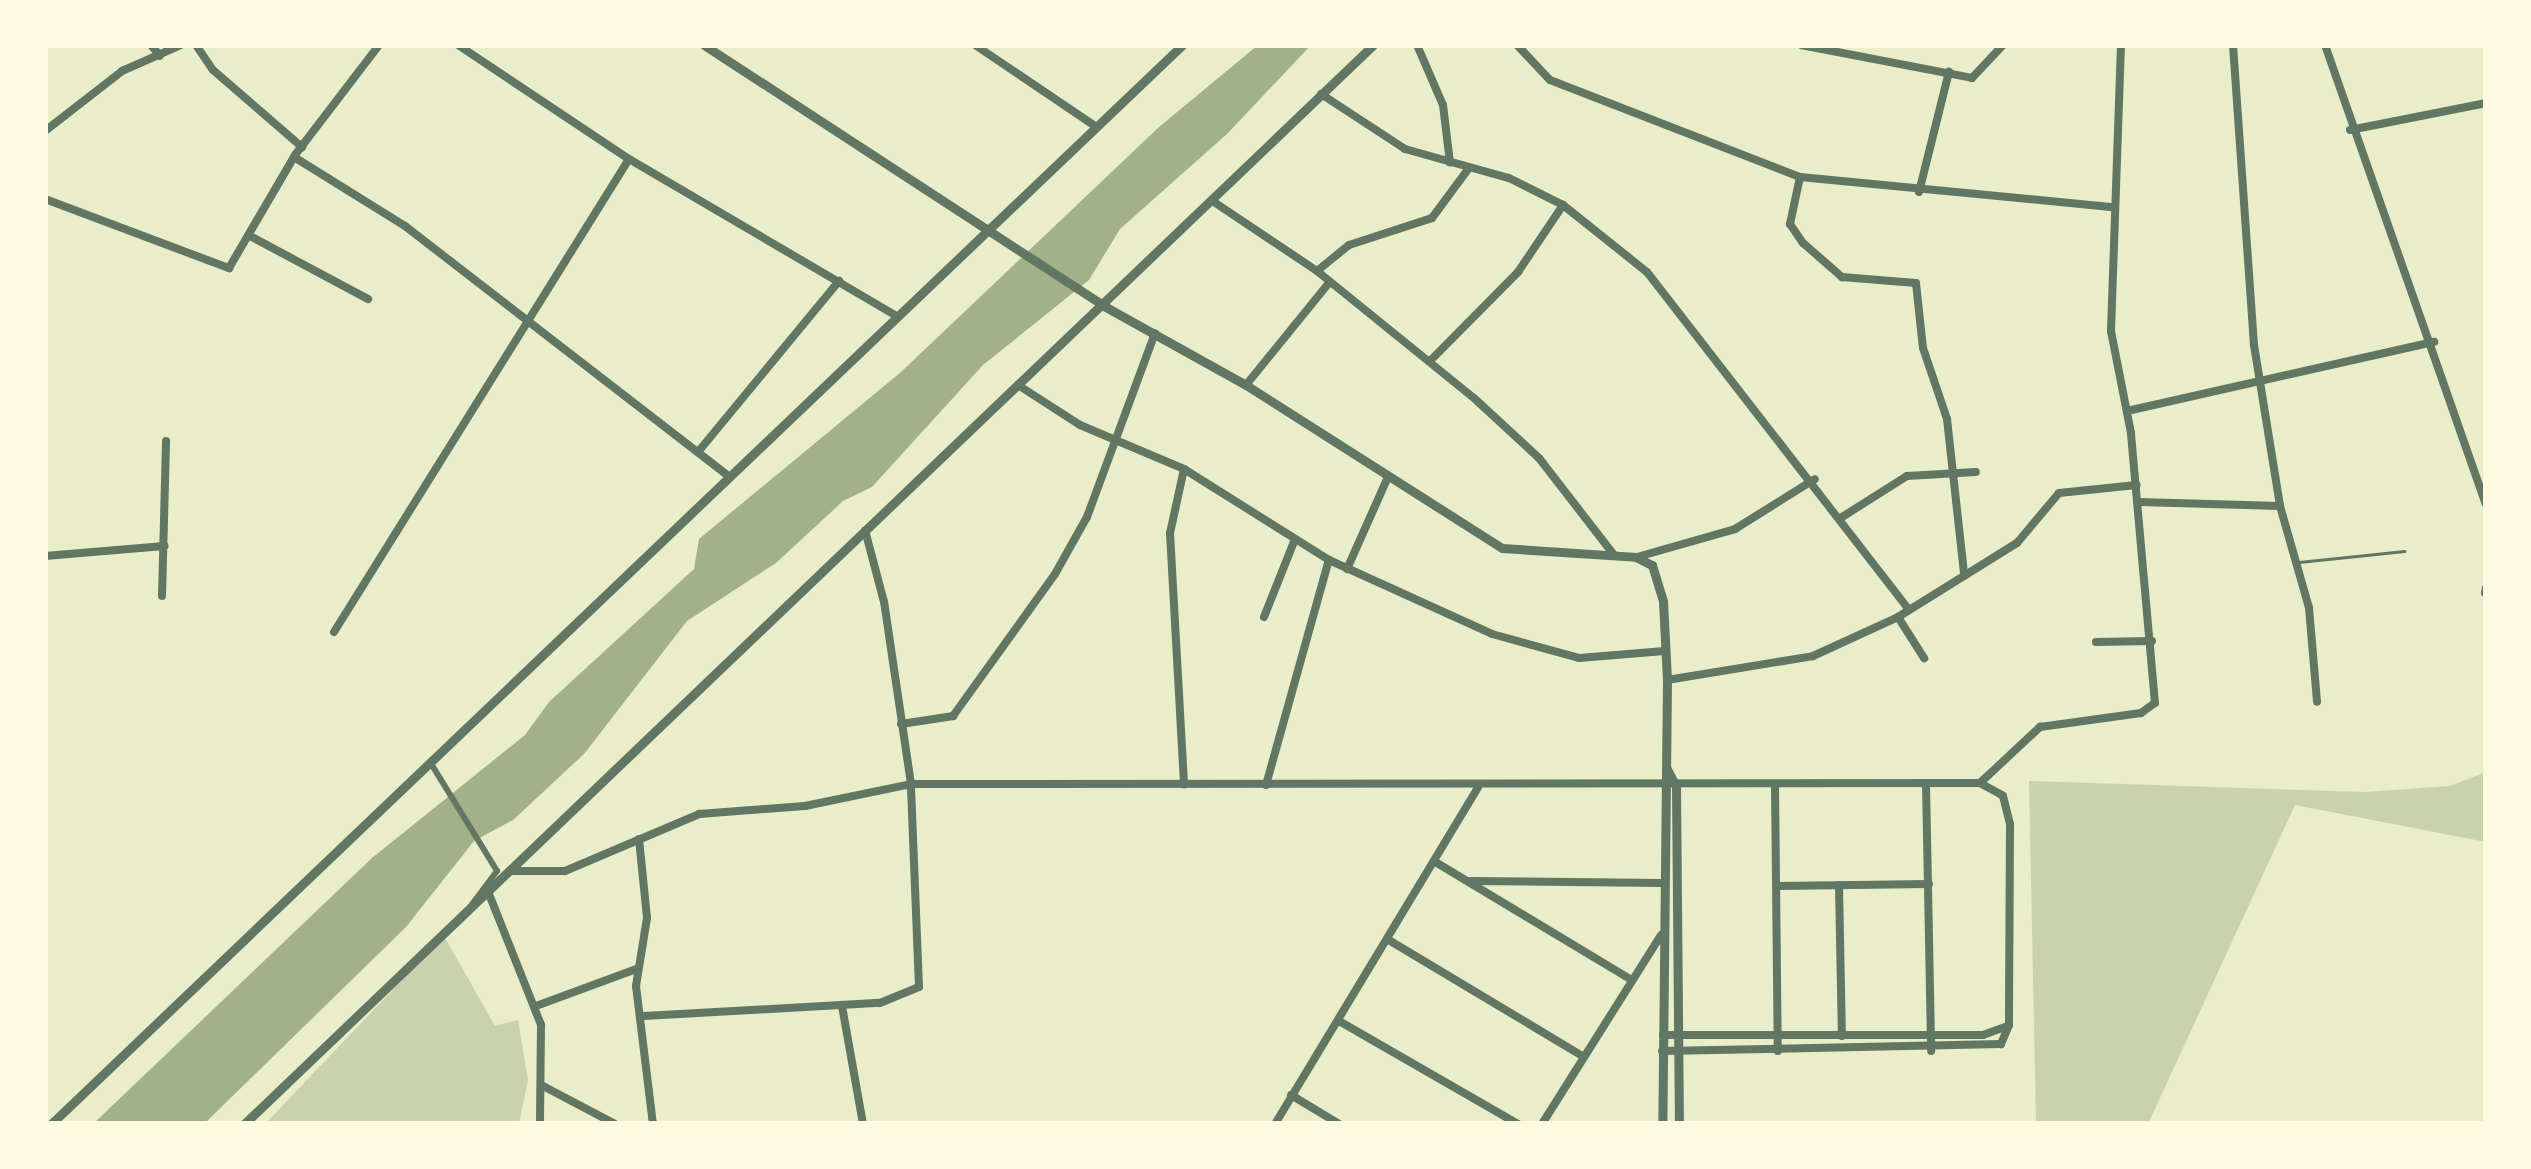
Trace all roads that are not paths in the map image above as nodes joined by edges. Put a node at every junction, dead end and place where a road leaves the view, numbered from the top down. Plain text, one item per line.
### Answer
1 (151, 45) edge
2 (182, 45) edge
3 (196, 45) edge
4 (379, 45) edge
5 (458, 45) edge
6 (704, 45) edge
7 (975, 45) edge
8 (1182, 45) edge
9 (1373, 45) edge
10 (1417, 45) edge
11 (1517, 45) edge
12 (1801, 45) edge
13 (2003, 45) edge
14 (2121, 45) edge
15 (2233, 45) edge
16 (2325, 45) edge
17 (160, 56) junction
18 (1949, 72) junction
19 (1321, 94) junction
20 (2486, 103) edge
21 (1095, 126) junction
22 (2350, 130) junction
23 (45, 131) edge
24 (302, 147) junction
25 (294, 157) junction
26 (628, 159) junction
27 (1450, 163) junction
28 (1469, 168) junction
29 (1800, 177) junction
30 (1919, 192) junction
31 (45, 199) edge
32 (1214, 202) junction
33 (1563, 205) junction
34 (2111, 207) junction
35 (989, 229) junction
36 (250, 236) junction
37 (1317, 271) junction
38 (839, 280) junction
39 (1329, 283) junction
40 (368, 299) dead end
41 (1099, 303) junction
42 (895, 315) junction
43 (530, 323) junction
44 (1155, 333) junction
45 (2434, 343) junction
46 (1431, 360) junction
47 (1246, 385) junction
48 (2259, 385) junction
49 (1021, 387) junction
50 (2127, 411) junction
51 (1112, 440) junction
52 (166, 441) dead end
53 (698, 452) junction
54 (1184, 469) junction
55 (1976, 472) dead end
56 (1953, 473) junction
57 (728, 476) junction
58 (1387, 479) junction
59 (1815, 479) junction
60 (2483, 480) edge
61 (2137, 485) junction
62 (2139, 502) junction
63 (2486, 504) edge
64 (2280, 506) junction
65 (1842, 517) junction
66 (865, 530) junction
67 (1295, 538) junction
68 (165, 546) junction
69 (2404, 551) dead end
70 (1614, 555) junction
71 (45, 556) edge
72 (1636, 557) junction
73 (1329, 560) junction
74 (2297, 562) junction
75 (1347, 568) junction
76 (1964, 573) junction
77 (162, 596) dead end
78 (1908, 609) junction
79 (1264, 616) dead end
80 (1898, 617) junction
81 (334, 632) dead end
82 (2152, 641) junction
83 (2096, 642) dead end
84 (1665, 651) junction
85 (1924, 658) dead end
86 (1667, 680) junction
87 (2318, 702) dead end
88 (901, 724) junction
89 (430, 762) junction
90 (1667, 769) junction
91 (1980, 783) junction
92 (911, 784) junction
93 (1926, 784) junction
94 (1184, 785) junction
95 (1266, 785) junction
96 (1775, 785) junction
97 (1660, 786) junction
98 (1676, 787) junction
99 (1478, 788) junction
100 (639, 839) junction
101 (1437, 863) junction
102 (512, 871) junction
103 (1468, 881) junction
104 (1660, 883) junction
105 (1929, 884) junction
106 (1839, 885) junction
107 (1778, 886) junction
108 (489, 894) junction
109 (472, 910) junction
110 (1661, 935) junction
111 (1388, 939) junction
112 (637, 969) junction
113 (1630, 979) junction
114 (536, 1006) junction
115 (842, 1006) junction
116 (644, 1016) junction
117 (1339, 1021) junction
118 (2009, 1025) junction
119 (1663, 1034) junction
120 (1679, 1034) junction
121 (1778, 1035) junction
122 (1930, 1035) junction
123 (1845, 1036) junction
124 (1848, 1050) junction
125 (1663, 1051) junction
126 (1778, 1051) junction
127 (1931, 1051) junction
128 (1678, 1052) junction
129 (1581, 1055) junction
130 (543, 1086) junction
131 (1292, 1095) junction
132 (51, 1124) edge
133 (244, 1124) edge
134 (540, 1124) edge
135 (615, 1124) edge
136 (653, 1124) edge
137 (863, 1124) edge
138 (1275, 1124) edge
139 (1339, 1124) edge
140 (1518, 1124) edge
141 (1542, 1124) edge
142 (1662, 1124) edge
143 (1679, 1124) edge

1 - 17 street
2 - 17 street
3 - 24 street
4 - 24 street
5 - 26 street
6 - 35 street
7 - 21 street
8 - 21 street
9 - 19 street
10 - 27 street
11 - 29 street
12 - 18 street
13 - 18 street
14 - 34 street
15 - 48 street
16 - 22 street
17 - 23 street
18 - 30 street
19 - 27 street
19 - 32 street
20 - 22 street
21 - 35 street
22 - 45 street
24 - 25 street
25 - 36 street
25 - 43 street
26 - 38 street
26 - 43 street
27 - 28 street
28 - 33 street
28 - 37 street
29 - 30 street
29 - 56 street
30 - 34 street
31 - 36 street
32 - 37 street
32 - 41 street
33 - 46 street
33 - 59 street
34 - 50 street
35 - 41 street
35 - 42 street
36 - 40 street
37 - 39 street
38 - 42 street
38 - 53 street
39 - 46 street
39 - 47 street
41 - 44 street
41 - 49 street
42 - 57 street
43 - 53 street
43 - 81 street
44 - 47 street
44 - 51 street
45 - 48 street
45 - 60 street
46 - 70 street
47 - 58 street
48 - 50 street
48 - 64 street
49 - 51 street
49 - 66 street
50 - 61 street
51 - 54 street
51 - 88 street
52 - 68 street
53 - 57 street
54 - 67 street
54 - 94 street
55 - 56 street
56 - 65 street
56 - 76 street
57 - 89 street
58 - 70 street
58 - 75 street
59 - 65 street
59 - 72 street
60 - 63 street
61 - 62 street
61 - 76 street
62 - 64 street
62 - 82 street
64 - 74 street
65 - 78 street
66 - 88 street
66 - 102 street
67 - 73 street
67 - 79 street
68 - 71 street
68 - 77 street
69 - 74 lane
70 - 72 street
72 - 84 street
73 - 75 street
73 - 95 street
74 - 87 street
75 - 84 street
76 - 78 street
78 - 80 street
80 - 85 street
80 - 86 street
82 - 83 street
82 - 91 street
84 - 86 street
86 - 90 street
88 - 92 street
89 - 109 street
89 - 132 street
90 - 97 street
90 - 98 street
91 - 93 street
91 - 118 street
92 - 94 street
92 - 100 street
92 - 115 street
93 - 96 street
93 - 105 street
94 - 95 street
95 - 99 street
96 - 98 street
96 - 107 street
97 - 98 street
97 - 99 street
97 - 104 street
98 - 120 street
99 - 101 street
100 - 102 street
100 - 112 street
101 - 103 street
101 - 111 street
102 - 108 street
103 - 104 street
103 - 113 street
104 - 110 street
105 - 106 street
105 - 122 street
106 - 107 street
106 - 123 street
107 - 121 street
108 - 109 street
108 - 114 street
109 - 133 street
110 - 113 street
110 - 119 street
111 - 117 street
111 - 129 street
112 - 114 street
112 - 116 street
113 - 129 street
114 - 130 street
115 - 116 street
115 - 137 street
116 - 136 street
117 - 131 street
117 - 140 street
118 - 122 street
118 - 127 street
119 - 120 street
119 - 125 street
120 - 121 street
120 - 128 street
121 - 123 street
121 - 126 street
122 - 123 street
122 - 127 street
123 - 124 street
124 - 126 street
124 - 127 street
125 - 128 street
125 - 142 street
126 - 128 street
128 - 143 street
129 - 141 street
130 - 134 street
130 - 135 street
131 - 138 street
131 - 139 street

